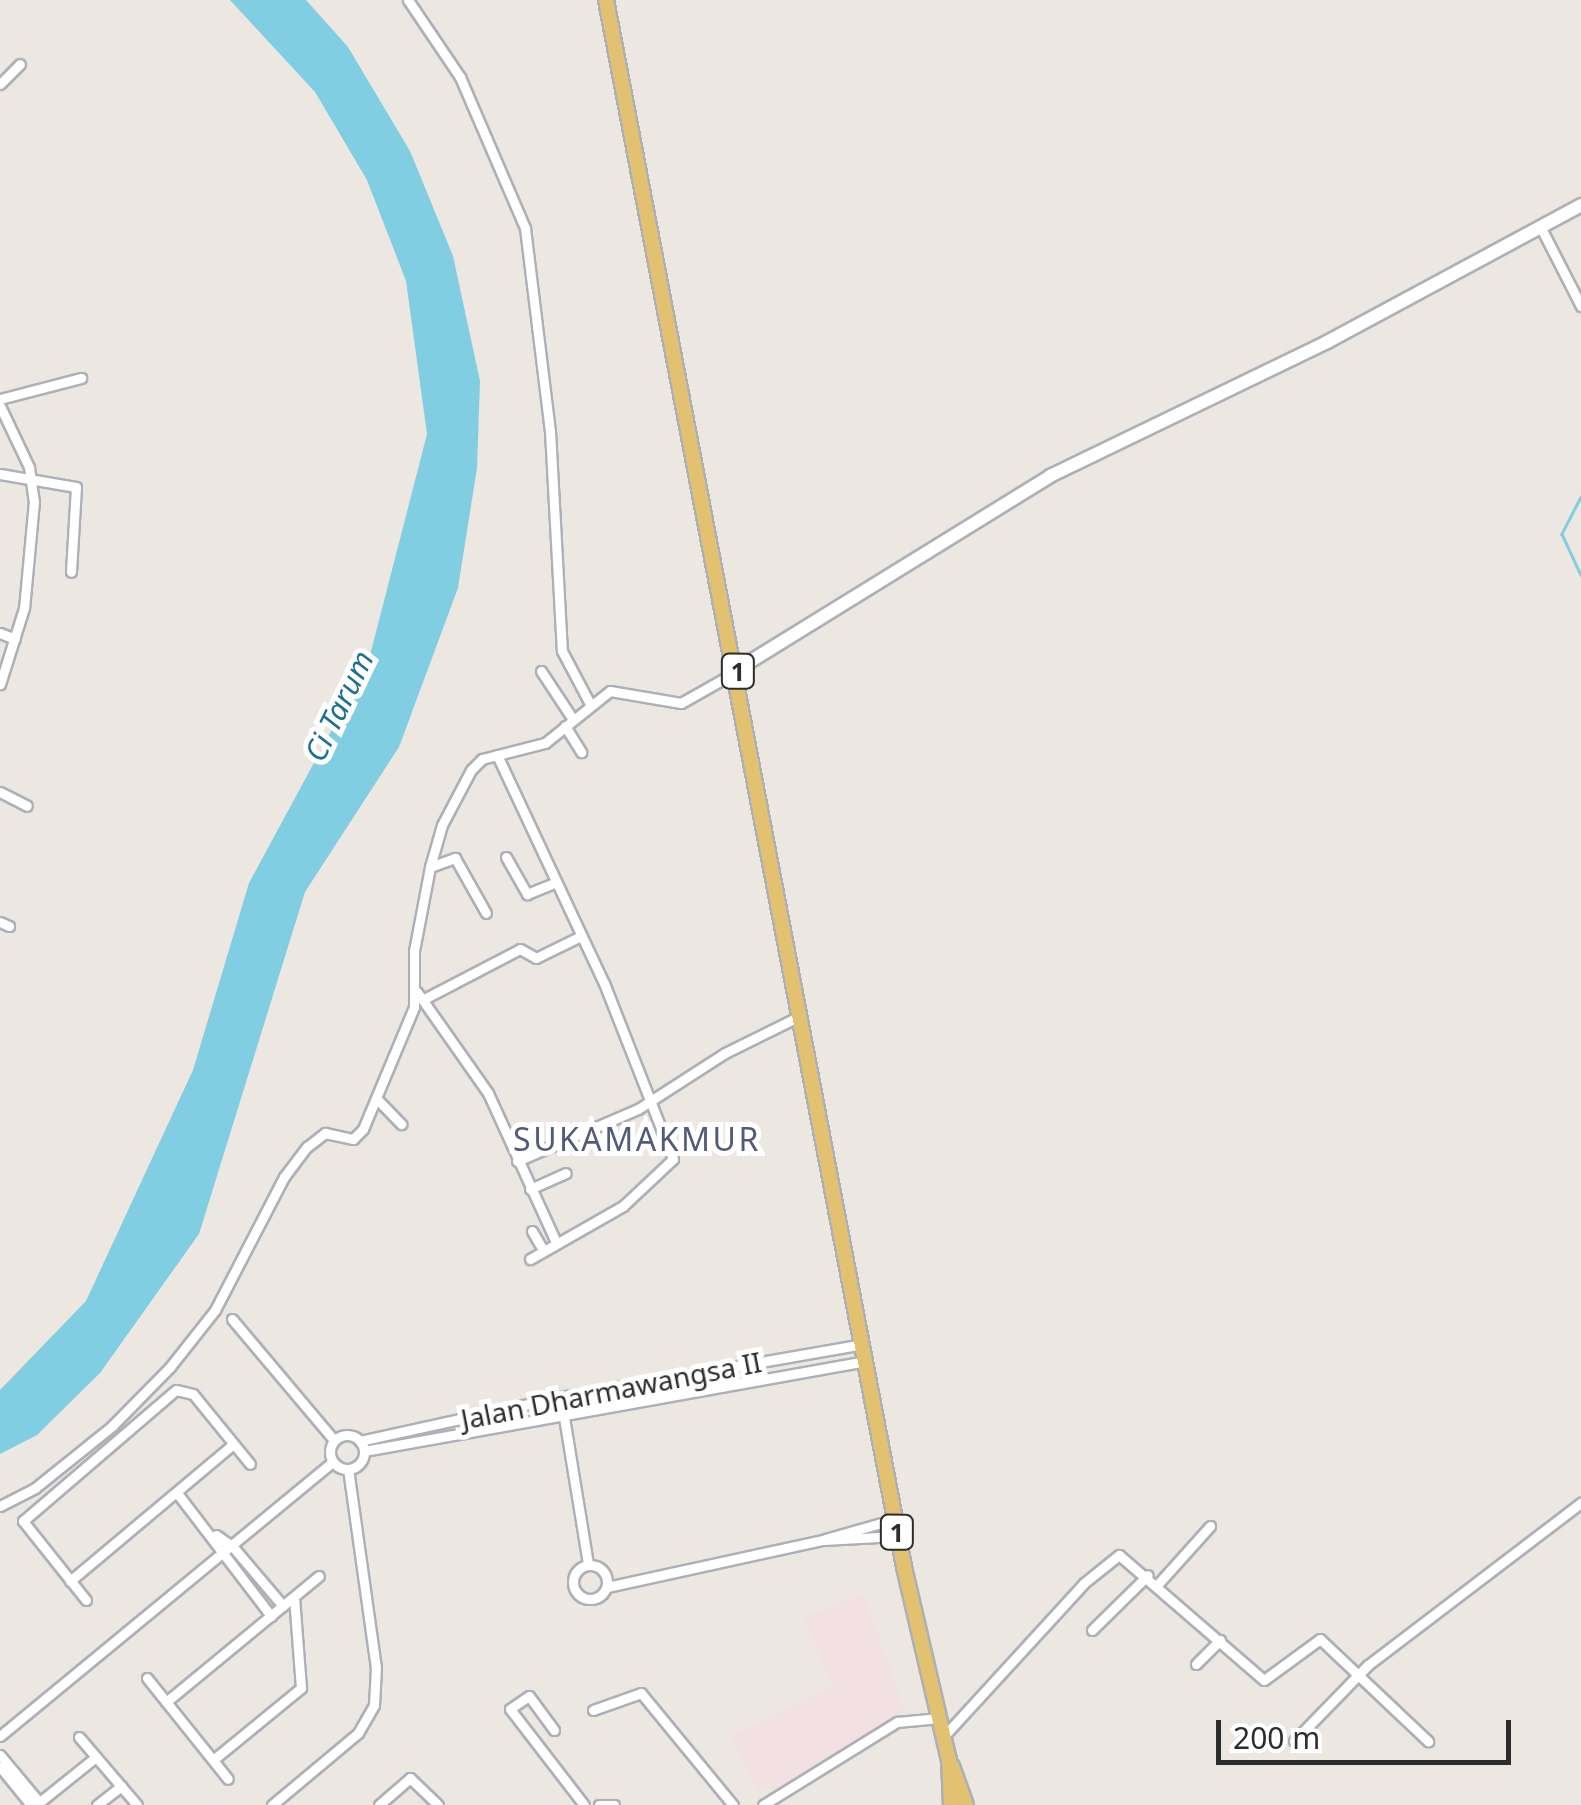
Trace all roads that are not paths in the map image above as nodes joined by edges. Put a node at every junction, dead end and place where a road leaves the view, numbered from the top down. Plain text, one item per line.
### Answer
1 (408, 0) edge
2 (606, 0) edge
3 (20, 64) dead end
4 (0, 84) edge
5 (1581, 204) edge
6 (1540, 226) junction
7 (1581, 306) edge
8 (81, 378) dead end
9 (0, 403) edge
10 (0, 474) edge
11 (33, 481) junction
12 (71, 572) dead end
13 (0, 634) edge
14 (16, 639) junction
15 (541, 670) dead end
16 (738, 670) junction
17 (0, 684) edge
18 (589, 702) junction
19 (568, 722) junction
20 (581, 752) dead end
21 (497, 754) junction
22 (0, 792) edge
23 (28, 806) dead end
24 (506, 856) dead end
25 (430, 868) junction
26 (554, 883) junction
27 (486, 913) dead end
28 (581, 936) junction
29 (420, 995) junction
30 (800, 1016) junction
31 (776, 1024) junction
32 (808, 1055) junction
33 (653, 1098) junction
34 (377, 1099) junction
35 (401, 1124) dead end
36 (517, 1161) junction
37 (566, 1173) dead end
38 (530, 1189) junction
39 (532, 1231) dead end
40 (555, 1240) junction
41 (543, 1250) junction
42 (530, 1259) dead end
43 (232, 1319) dead end
44 (862, 1344) junction
45 (866, 1361) junction
46 (560, 1397) junction
47 (563, 1410) junction
48 (334, 1440) junction
49 (233, 1444) junction
50 (362, 1446) junction
51 (332, 1462) junction
52 (250, 1464) dead end
53 (348, 1470) junction
54 (178, 1492) junction
55 (1581, 1502) edge
56 (0, 1506) edge
57 (895, 1519) junction
58 (1210, 1526) dead end
59 (213, 1534) junction
60 (898, 1536) junction
61 (823, 1540) junction
62 (234, 1547) junction
63 (224, 1556) junction
64 (588, 1564) junction
65 (1148, 1575) junction
66 (320, 1576) dead end
67 (70, 1580) junction
68 (1158, 1584) junction
69 (607, 1587) junction
70 (294, 1597) junction
71 (86, 1600) dead end
72 (283, 1606) junction
73 (271, 1616) junction
74 (1092, 1630) dead end
75 (1220, 1640) junction
76 (1196, 1664) dead end
77 (1362, 1671) junction
78 (147, 1678) dead end
79 (166, 1702) junction
80 (593, 1710) dead end
81 (940, 1718) junction
82 (554, 1730) dead end
83 (0, 1736) edge
84 (79, 1736) dead end
85 (944, 1736) junction
86 (1294, 1741) dead end
87 (1428, 1741) dead end
88 (0, 1755) edge
89 (96, 1757) junction
90 (213, 1760) junction
91 (949, 1760) junction
92 (0, 1767) edge
93 (228, 1779) dead end
94 (121, 1786) junction
95 (35, 1804) edge
96 (98, 1805) edge
97 (137, 1805) edge
98 (272, 1805) edge
99 (379, 1805) edge
100 (438, 1805) edge
101 (584, 1805) edge
102 (598, 1805) edge
103 (614, 1805) edge
104 (733, 1805) edge
105 (763, 1805) edge
106 (951, 1805) edge
107 (966, 1805) edge

1 - 18 street
2 - 16 main road, 1
3 - 4 street
5 - 6 street
6 - 7 street
6 - 16 street
8 - 9 street
9 - 11 street
10 - 11 street
11 - 12 street
11 - 14 street
13 - 14 street
14 - 17 street
15 - 19 street
16 - 18 street
16 - 30 main road, 1
18 - 19 street
19 - 20 street
19 - 21 street
21 - 25 street
21 - 26 street
22 - 23 street
24 - 26 street
25 - 27 street
25 - 29 street
26 - 28 street
28 - 29 street
28 - 33 street
29 - 34 street
29 - 36 street
30 - 31 street
30 - 32 main road, 1
31 - 32 street
31 - 33 street
32 - 44 main road, 1
33 - 36 street
33 - 40 street
34 - 35 street
34 - 56 street
36 - 38 street
37 - 38 street
38 - 40 street
39 - 41 street
40 - 41 street
41 - 42 street
43 - 48 street
44 - 45 main road, 1
44 - 46 street, Jalan Dharmawangsa II
45 - 47 street, Jalan Dharmawangsa II
45 - 57 main road, 1
46 - 47 street
46 - 50 street, Jalan Dharmawangsa II
47 - 50 street, Jalan Dharmawangsa II
47 - 64 street
48 - 50 street
48 - 51 street
49 - 52 street
49 - 54 street
49 - 67 street
50 - 53 street
51 - 53 street
51 - 62 street
53 - 98 street
54 - 59 street
54 - 67 street
55 - 77 street
57 - 60 main road, 1
57 - 61 street
58 - 68 street
59 - 62 street
59 - 63 street
60 - 61 street
60 - 81 main road, 1
61 - 69 street
62 - 63 street
62 - 72 street
63 - 73 street
63 - 83 street
64 - 69 street
64 - 69 street
65 - 68 street
65 - 74 street
65 - 85 street
66 - 70 street
67 - 71 street
68 - 75 street
70 - 72 street
70 - 90 street
72 - 73 street
73 - 79 street
75 - 76 street
75 - 77 street
77 - 86 street
77 - 87 street
78 - 79 street
79 - 90 street
80 - 104 street
81 - 85 main road, 1
81 - 105 street
82 - 101 street
84 - 89 street
85 - 91 main road, 1
88 - 95 street
89 - 94 street
89 - 95 street
90 - 93 street
91 - 106 main road, 1
91 - 107 main road, 1
92 - 95 street
94 - 96 street
94 - 97 street
99 - 100 street
102 - 103 street

